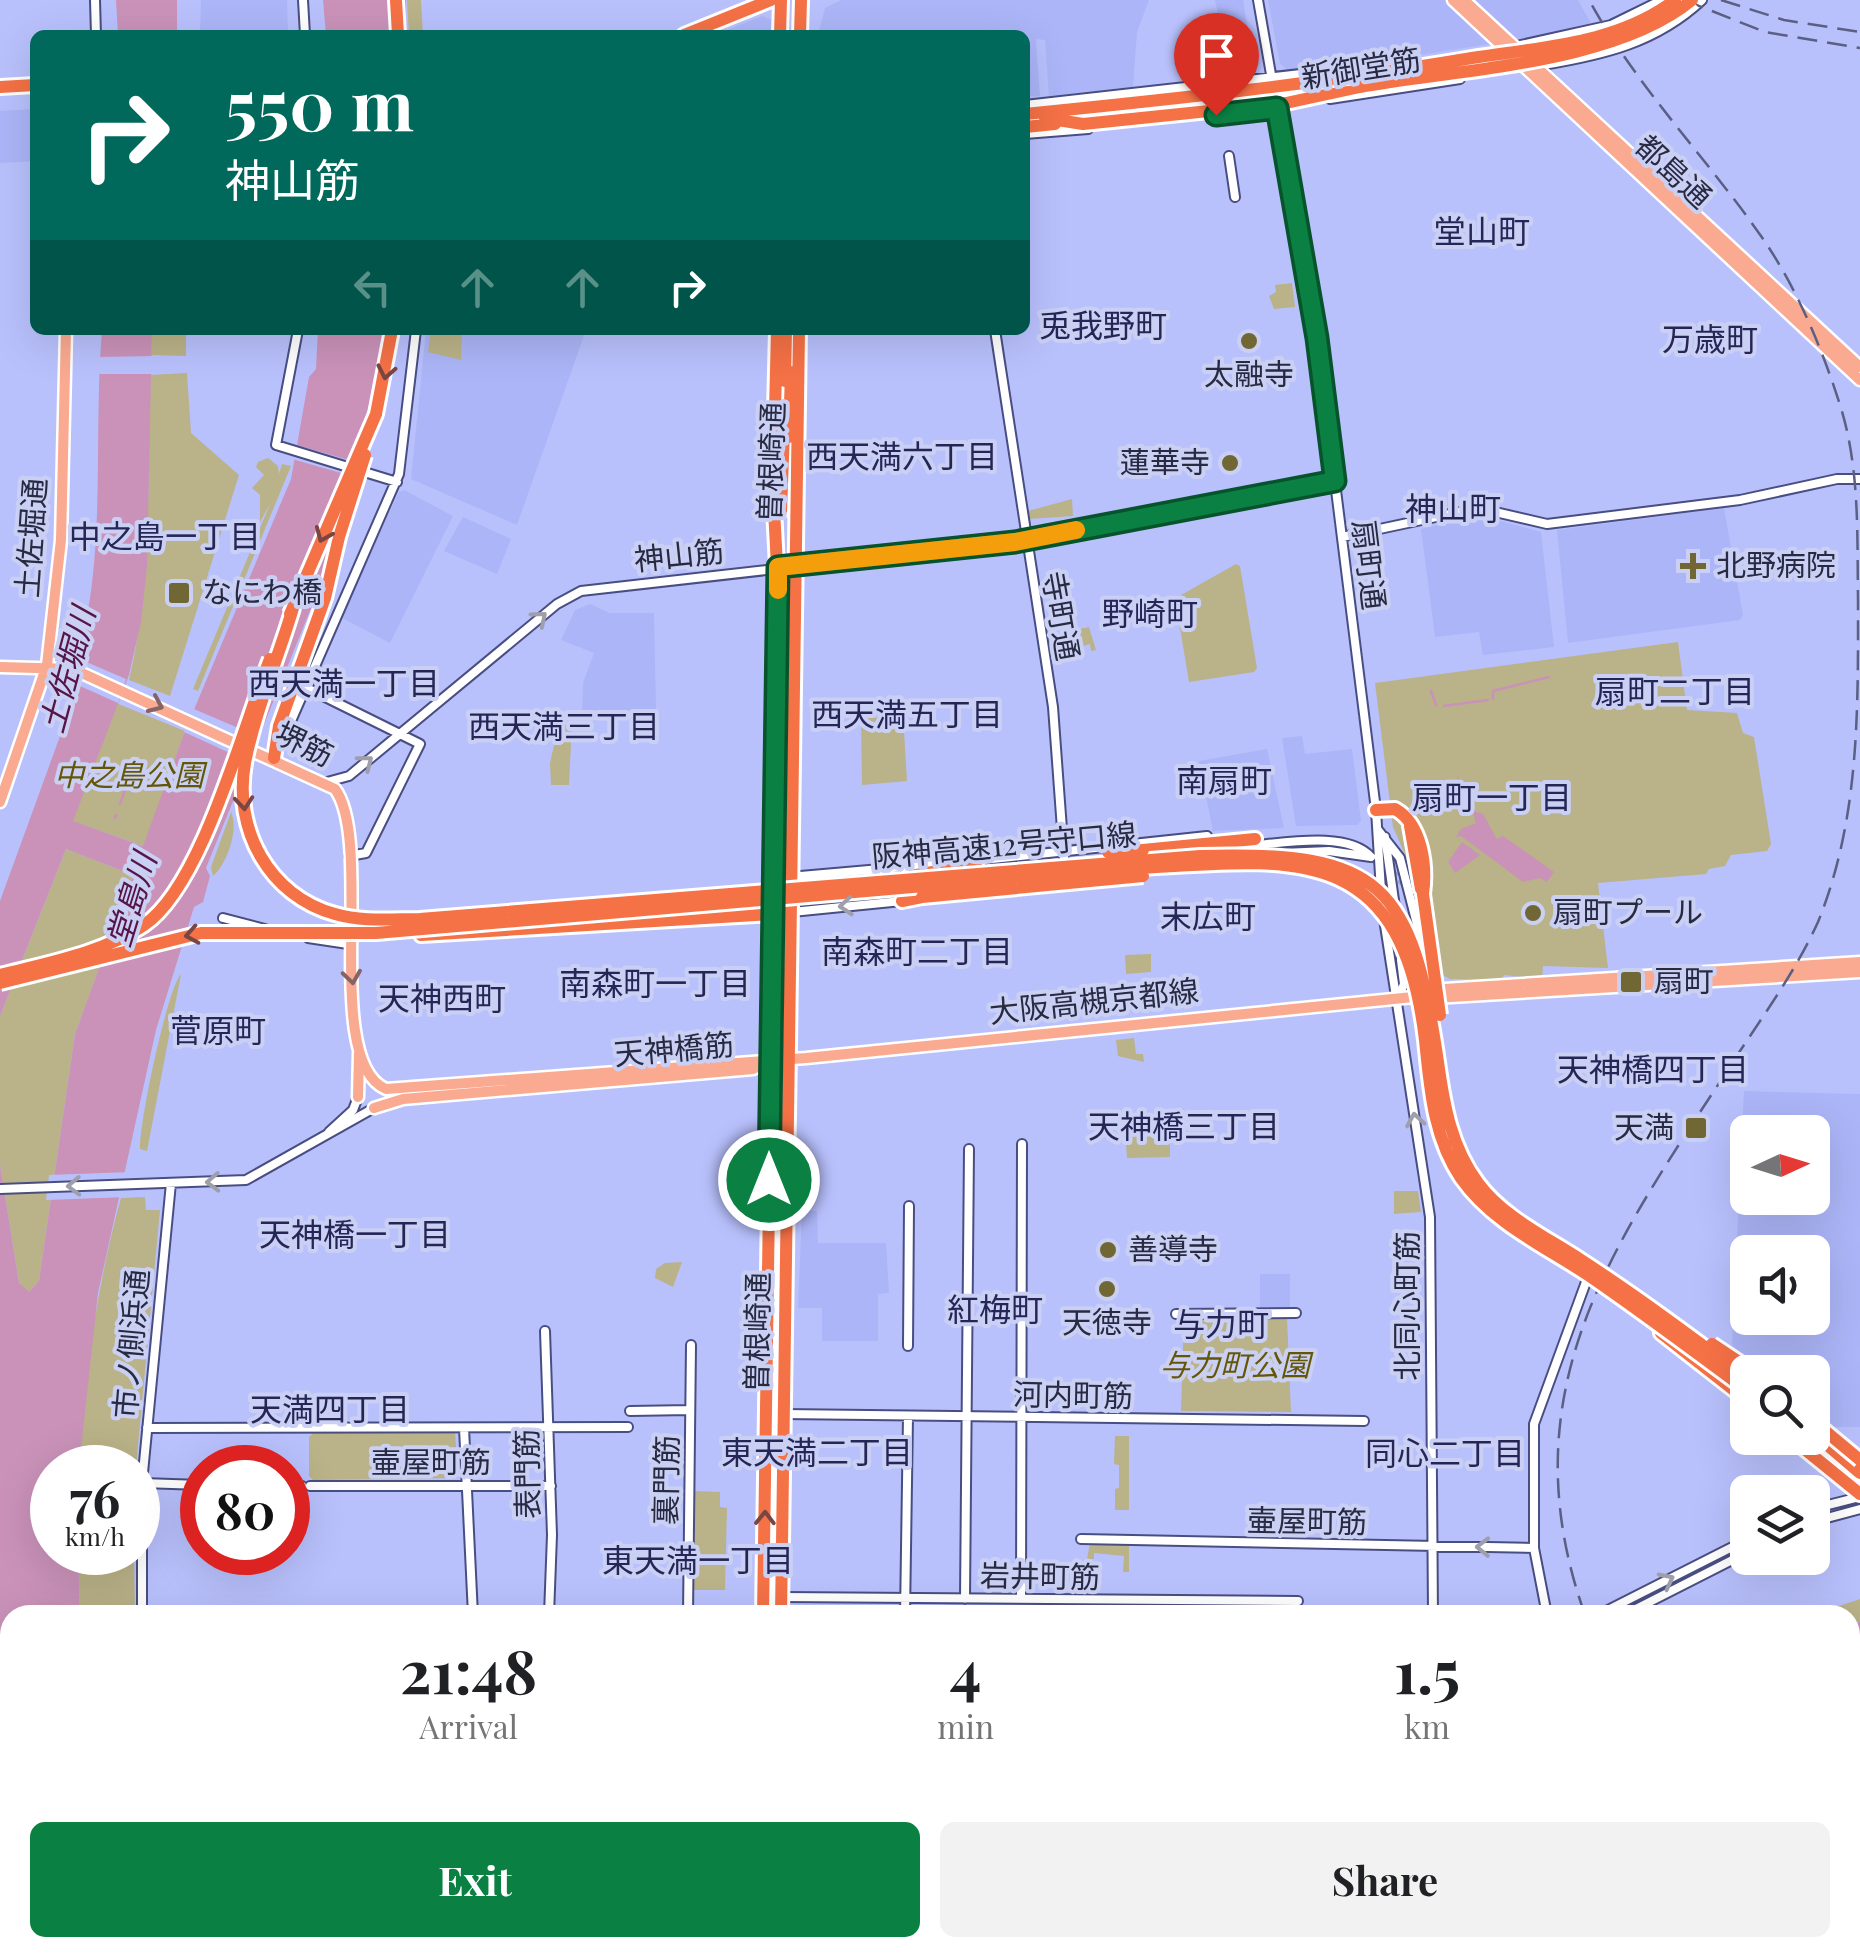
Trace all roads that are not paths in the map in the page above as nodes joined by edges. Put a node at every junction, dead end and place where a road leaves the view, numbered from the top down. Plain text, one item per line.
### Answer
1 (95, 0) edge
2 (302, 0) edge
3 (398, 0) edge
4 (771, 0) edge
5 (781, 0) edge
6 (801, 0) edge
7 (1258, 0) edge
8 (1453, 0) edge
9 (1464, 0) edge
10 (1662, 0) edge
11 (1675, 0) edge
12 (1692, 0) edge
13 (1702, 0) edge
14 (96, 30) edge
15 (305, 30) edge
16 (399, 30) edge
17 (705, 30) edge
18 (780, 30) edge
19 (800, 30) edge
20 (1508, 48) junction
21 (1529, 67) junction
22 (1273, 80) junction
23 (1364, 81) junction
24 (30, 85) edge
25 (0, 88) edge
26 (1277, 108) junction
27 (1030, 114) edge
28 (1030, 115) edge
29 (1030, 117) edge
30 (1030, 118) edge
31 (1030, 118) edge
32 (1229, 156) dead end
33 (1236, 196) dead end
34 (66, 335) edge
35 (297, 335) edge
36 (391, 335) edge
37 (415, 335) edge
38 (777, 335) edge
39 (792, 335) edge
40 (792, 335) edge
41 (995, 335) edge
42 (1860, 367) edge
43 (1860, 380) edge
44 (376, 414) junction
45 (1860, 479) edge
46 (1335, 481) junction
47 (397, 482) junction
48 (786, 486) junction
49 (794, 514) junction
50 (1342, 537) junction
51 (1024, 540) junction
52 (778, 548) junction
53 (794, 565) junction
54 (778, 567) junction
55 (293, 608) junction
56 (46, 665) junction
57 (0, 667) edge
58 (303, 686) junction
59 (402, 734) junction
60 (270, 756) junction
61 (327, 782) junction
62 (0, 802) edge
63 (1376, 810) junction
64 (1378, 830) junction
65 (1207, 836) dead end
66 (1386, 837) junction
67 (1255, 839) dead end
68 (1181, 846) junction
69 (1063, 850) junction
70 (349, 856) junction
71 (1012, 857) junction
72 (1255, 865) junction
73 (1065, 868) junction
74 (982, 876) junction
75 (789, 878) junction
76 (899, 880) junction
77 (861, 887) dead end
78 (1068, 889) dead end
79 (902, 900) joint
80 (630, 906) dead end
81 (1395, 910) junction
82 (790, 912) junction
83 (772, 914) junction
84 (223, 918) dead end
85 (349, 926) junction
86 (1400, 930) junction
87 (376, 934) junction
88 (1420, 938) junction
89 (348, 944) junction
90 (1860, 962) edge
91 (1860, 972) edge
92 (0, 975) edge
93 (0, 983) edge
94 (1444, 989) junction
95 (1424, 996) junction
96 (1398, 998) junction
97 (360, 1052) junction
98 (788, 1059) junction
99 (771, 1060) junction
100 (358, 1097) joint
101 (1444, 1100) junction
102 (374, 1108) joint
103 (330, 1132) junction
104 (1022, 1144) dead end
105 (969, 1149) dead end
106 (1470, 1179) junction
107 (171, 1184) junction
108 (0, 1189) edge
109 (1474, 1200) dead end
110 (909, 1206) dead end
111 (1586, 1282) dead end
112 (1633, 1308) junction
113 (1176, 1314) dead end
114 (1296, 1314) dead end
115 (546, 1332) dead end
116 (691, 1344) dead end
117 (908, 1346) dead end
118 (1730, 1362) edge
119 (1730, 1362) edge
120 (1730, 1378) edge
121 (1730, 1386) edge
122 (690, 1410) junction
123 (630, 1411) dead end
124 (782, 1414) junction
125 (908, 1416) junction
126 (967, 1417) junction
127 (1021, 1418) junction
128 (1364, 1421) dead end
129 (549, 1426) junction
130 (628, 1427) dead end
131 (147, 1428) junction
132 (464, 1428) junction
133 (1830, 1436) edge
134 (145, 1445) edge
135 (1830, 1448) edge
136 (1812, 1455) edge
137 (1824, 1455) edge
138 (1860, 1458) edge
139 (1860, 1474) edge
140 (310, 1486) edge
141 (467, 1486) junction
142 (551, 1486) junction
143 (1860, 1486) edge
144 (1860, 1495) edge
145 (1830, 1504) edge
146 (1860, 1508) edge
147 (1830, 1517) edge
148 (1081, 1539) dead end
149 (1433, 1546) junction
150 (1534, 1548) junction
151 (1730, 1548) edge
152 (1730, 1561) edge
153 (142, 1575) edge
154 (781, 1597) junction
155 (906, 1598) junction
156 (965, 1598) junction
157 (1021, 1598) junction
158 (1298, 1601) dead end
159 (142, 1605) edge
160 (473, 1605) edge
161 (549, 1605) edge
162 (688, 1605) edge
163 (763, 1605) edge
164 (781, 1605) edge
165 (906, 1605) edge
166 (1433, 1605) edge
167 (1545, 1605) edge
168 (1618, 1605) edge
169 (1644, 1605) edge

1 - 14 street
2 - 15 street
3 - 16 highway
4 - 17 highway
5 - 18 highway
6 - 19 highway
7 - 22 street, 扇町通
8 - 20 main road, 都島通
9 - 20 main road, 都島通
10 - 20 street, 新御堂筋
11 - 23 highway, bridge
12 - 23 highway, 新御堂筋, bridge
13 - 21 street, 新御堂筋
20 - 21 main road, 都島通
20 - 22 street, 新御堂筋
21 - 26 street, 新御堂筋
21 - 42 main road, 都島通
21 - 43 main road, 都島通
22 - 26 street, 扇町通
22 - 29 street, 新御堂筋
23 - 27 highway, bridge
23 - 28 highway, bridge
23 - 30 highway, bridge
24 - 25 highway
26 - 31 street, 新御堂筋
26 - 46 street, 扇町通
32 - 33 street
34 - 56 main road, 土佐堀通
35 - 47 street
36 -> 44 highway
37 - 47 street
38 - 52 highway, 曽根崎通
39 - 48 highway
40 - 49 highway, 曽根崎通
41 - 51 street, 寺町通
44 -> 55 highway, bridge
44 - 60 highway, bridge
45 - 50 street
46 - 50 street, 扇町通
46 - 51 street, 神山筋
47 - 58 street
48 - 49 highway
48 - 52 highway
49 - 53 highway, 曽根崎通
50 - 63 street, 扇町通
51 - 53 street, 神山筋
51 - 69 street, 寺町通
52 - 54 highway, 曽根崎通
53 - 54 street, 神山筋
53 - 75 highway, 曽根崎通
59 -> 54 street, 神山筋
54 - 83 highway, 曽根崎通
55 -> 76 highway, 阪神高速12号守口線, bridge
55 - 92 highway, bridge
56 - 57 main road, 堺筋
56 -> 60 main road, 堺筋
56 - 62 main road, 土佐堀通
58 - 59 street
58 - 60 street
61 -> 59 street, 神山筋
59 - 70 street
60 - 61 main road, 堺筋
61 - 70 main road, 堺筋
63 - 64 street, 扇町通
63 - 101 highway, bridge
64 - 66 street
64 - 96 street, 扇町通
65 - 69 street
66 - 81 street
66 - 88 street
67 - 68 highway
68 - 73 street
68 - 76 highway, bridge
69 - 71 street
69 - 73 street, 寺町通
70 - 85 main road, 堺筋
71 - 74 street
71 - 75 street
72 - 79 highway, bridge
72 - 87 highway, 阪神高速12号守口線, bridge
72 - 112 highway, 阪神高速12号守口線, bridge
73 - 74 street
73 - 78 street, 寺町通
74 - 77 street
75 - 82 highway, 曽根崎通
76 - 101 highway, 阪神高速12号守口線, bridge
79 -> 82 street
80 - 85 street
81 - 86 street
81 - 88 street
82 - 83 street
82 - 98 highway, 曽根崎通
83 - 87 highway, bridge
83 - 99 highway, 曽根崎通
84 - 89 street
85 - 89 main road, 堺筋
86 - 95 street
86 - 96 street
87 -> 93 highway, 阪神高速12号守口線, bridge
88 - 94 street
89 -> 97 main road, 堺筋
90 - 94 main road, 大阪高槻京都線
91 - 95 main road, 大阪高槻京都線
94 - 95 main road, 大阪高槻京都線
95 - 96 main road, 大阪高槻京都線
95 - 106 street
96 - 98 main road, 大阪高槻京都線
149 -> 96 street, 北同心町筋
97 - 99 main road, 天神橋筋
97 - 100 main road, 堺筋
98 - 99 main road, 大阪高槻京都線
98 - 124 highway, 曽根崎通
99 - 102 main road, 天神橋筋
163 -> 99 highway, 曽根崎通
100 - 103 street, 天神橋筋
101 - 118 highway, 阪神高速12号守口線, bridge
102 - 103 street, 天神橋筋
103 -> 107 street, 天神橋筋
104 - 127 street
105 - 126 street
106 - 109 street
106 - 119 street
107 -> 108 street, 天神橋筋
107 - 131 street, 市ノ側浜通
110 - 117 street
111 - 150 street
112 - 120 highway, 阪神高速12号守口線, bridge
112 - 121 highway, bridge
113 - 114 street
115 - 129 street, 表門筋
116 - 122 street, 裏門筋
122 - 123 street
122 - 162 street, 裏門筋
124 - 125 street, 河内町筋
124 - 154 highway, 曽根崎通
125 - 126 street, 河内町筋
125 - 155 street
126 - 127 street, 河内町筋
126 - 156 street
127 - 128 street, 河内町筋
127 - 157 street
129 - 130 street
129 - 132 street
129 - 142 street, 表門筋
131 - 132 street
131 - 134 street, 市ノ側浜通
132 - 141 street
133 - 138 highway, bridge
135 - 139 highway
136 - 144 highway
137 - 143 highway
140 - 141 street, 壷屋町筋
141 - 142 street, 壷屋町筋
141 - 160 street
142 - 161 street, 表門筋
144 - 145 street
146 - 147 street
148 - 149 street, 壷屋町筋
150 -> 149 street, 壷屋町筋
149 - 166 street, 北同心町筋
150 - 167 street
168 -> 151 street
152 - 169 street
153 - 159 street, 市ノ側浜通
154 - 155 street, 岩井町筋
154 - 164 highway, 曽根崎通
155 - 156 street, 岩井町筋
155 - 165 street
156 - 157 street, 岩井町筋
157 - 158 street, 岩井町筋

